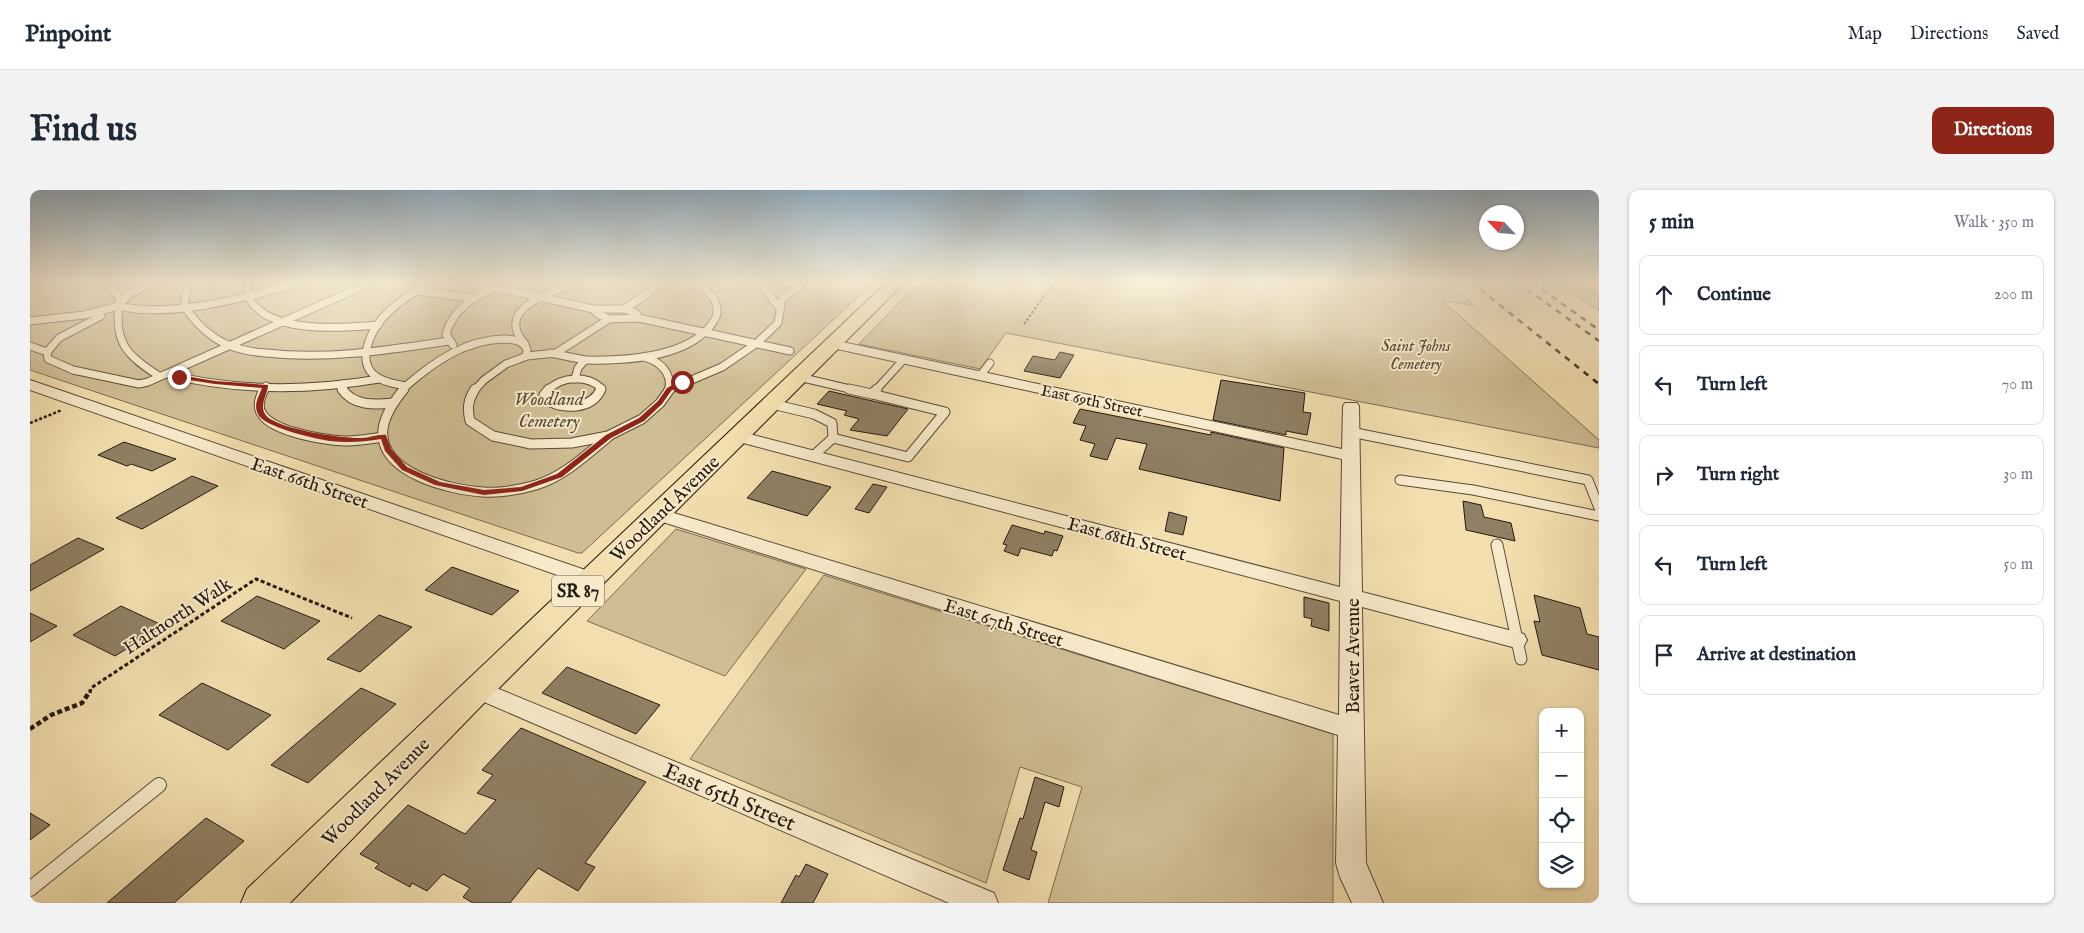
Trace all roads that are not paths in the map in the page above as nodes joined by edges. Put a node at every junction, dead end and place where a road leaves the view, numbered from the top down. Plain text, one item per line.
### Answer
1 (81, 315) edge
2 (102, 315) edge
3 (117, 315) edge
4 (189, 315) edge
5 (271, 315) edge
6 (297, 315) edge
7 (386, 315) edge
8 (454, 315) edge
9 (517, 315) edge
10 (601, 315) edge
11 (637, 315) edge
12 (718, 315) edge
13 (779, 315) edge
14 (863, 315) edge
15 (639, 318) junction
16 (609, 319) junction
17 (30, 321) edge
18 (284, 321) junction
19 (378, 325) junction
20 (703, 332) junction
21 (449, 341) junction
22 (523, 343) junction
23 (757, 343) junction
24 (833, 344) junction
25 (229, 345) junction
26 (30, 346) edge
27 (457, 349) junction
28 (47, 352) junction
29 (366, 352) junction
30 (554, 354) junction
31 (526, 356) junction
32 (657, 356) junction
33 (585, 360) junction
34 (904, 360) junction
35 (990, 363) dead end
36 (795, 364) junction
37 (163, 375) junction
38 (980, 376) junction
39 (379, 379) junction
40 (575, 379) junction
41 (344, 384) junction
42 (30, 385) edge
43 (266, 386) junction
44 (406, 386) junction
45 (669, 389) junction
46 (872, 394) junction
47 (393, 404) junction
48 (772, 404) junction
49 (1351, 406) dead end
50 (1351, 432) junction
51 (608, 436) junction
52 (738, 436) junction
53 (383, 437) junction
54 (832, 438) junction
55 (814, 456) junction
56 (1352, 456) junction
57 (1400, 480) dead end
58 (1599, 508) edge
59 (657, 514) junction
60 (1599, 516) edge
61 (1497, 545) dead end
62 (590, 579) junction
63 (1352, 596) junction
64 (1519, 649) joint
65 (477, 689) junction
66 (1352, 729) junction
67 (159, 784) dead end
68 (30, 889) edge
69 (274, 898) edge
70 (983, 903) edge
71 (1368, 903) edge

1 - 17 lane
2 - 28 lane
3 - 37 lane
4 - 25 lane
5 - 18 lane
6 - 18 lane
7 - 19 lane
8 - 21 lane
9 - 22 lane
10 - 16 lane
11 - 15 lane
12 - 20 lane
13 - 23 lane
14 - 24 main road, Woodland Avenue / SR 87
15 - 16 lane
15 - 20 lane
16 - 30 lane
18 - 19 lane
18 - 25 lane
19 - 29 lane
20 - 23 lane
20 - 32 lane
21 - 27 lane
21 - 29 lane
22 - 27 lane
22 - 30 lane
22 - 31 lane
23 - 36 lane
23 - 45 lane
24 - 34 street, East 69th Street
24 - 36 main road, Woodland Avenue / SR 87
25 - 29 lane
25 - 37 lane
26 - 28 lane
27 - 44 lane
28 - 37 lane
29 - 39 lane
30 - 31 lane
30 - 33 lane
31 - 51 lane
32 - 33 lane
32 - 45 lane
33 - 40 lane
34 - 38 street, East 69th Street
34 - 46 lane
35 - 38 lane
36 - 46 lane
36 - 48 main road, Woodland Avenue / SR 87
37 - 43 lane
38 - 56 street, East 69th Street
39 - 41 lane
39 - 44 lane
40 - 40 lane
41 - 43 lane
41 - 47 lane
42 - 62 street, East 66th Street
43 - 53 lane
44 - 47 lane
45 - 51 lane
46 - 54 lane
47 - 53 lane
48 - 52 main road, Woodland Avenue / SR 87
48 - 54 lane
49 - 50 street, Beaver Avenue
50 - 56 street, Beaver Avenue
50 - 58 lane
51 - 53 lane
52 - 55 street, East 68th Street
52 - 59 main road, Woodland Avenue / SR 87
54 - 55 lane
55 - 63 street, East 68th Street
56 - 63 street, Beaver Avenue
57 - 60 lane
59 - 62 main road, Woodland Avenue / SR 87
59 - 66 street, East 67th Street
61 - 64 lane
62 - 65 main road, Woodland Avenue / SR 87
63 - 64 street, East 68th Street
63 - 66 street, Beaver Avenue
65 - 69 main road, Woodland Avenue / SR 87
65 - 70 street, East 65th Street
66 - 71 street, Beaver Avenue
67 - 68 lane

